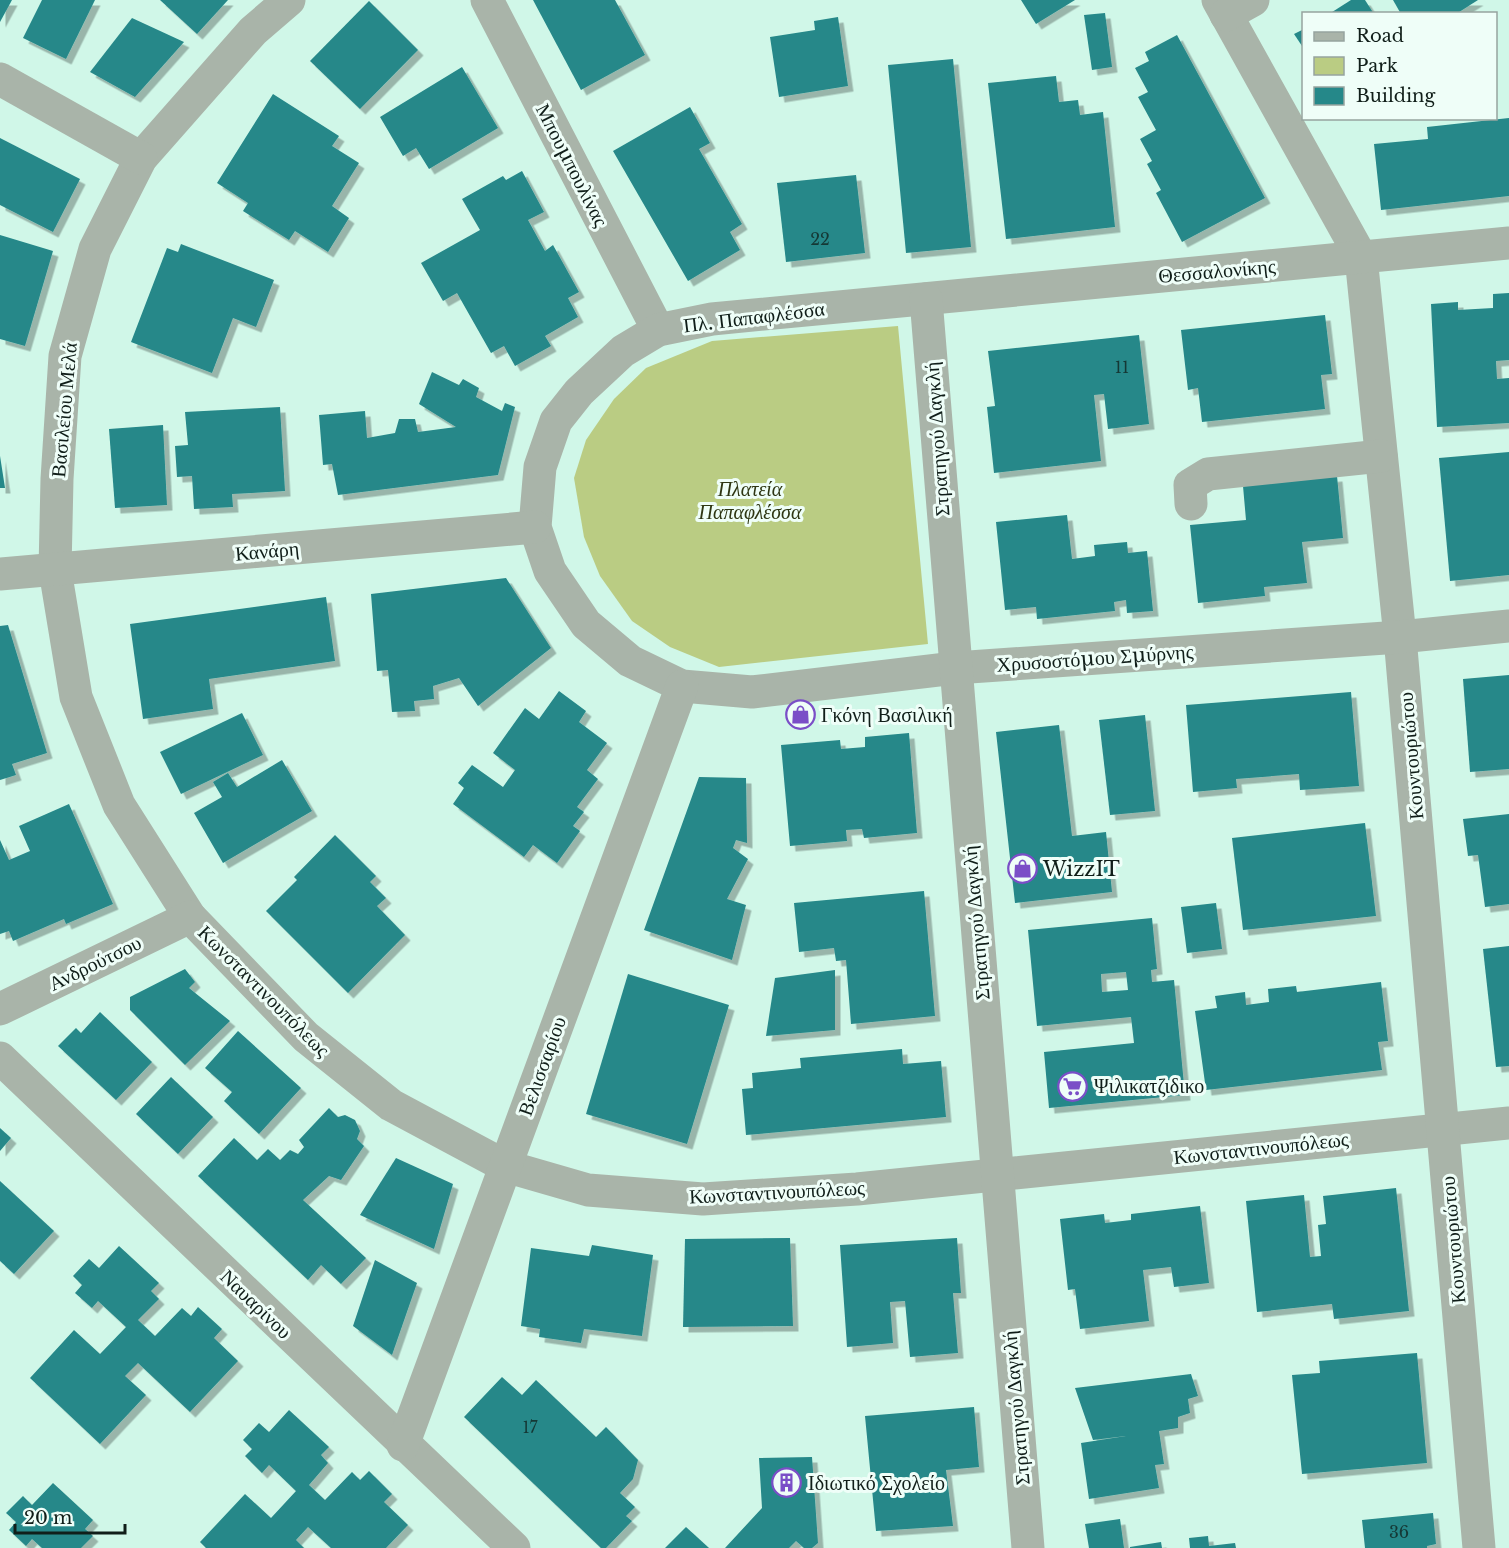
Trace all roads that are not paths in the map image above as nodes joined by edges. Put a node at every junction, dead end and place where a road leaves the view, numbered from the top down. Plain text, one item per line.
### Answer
1 (289, 0) edge
2 (487, 0) edge
3 (1232, 5) edge
4 (0, 79) edge
5 (141, 158) junction
6 (1509, 243) edge
7 (1361, 257) junction
8 (926, 299) junction
9 (658, 330) junction
10 (1381, 456) junction
11 (1191, 504) dead end
12 (535, 528) junction
13 (56, 570) junction
14 (0, 574) edge
15 (1509, 626) edge
16 (1400, 637) junction
17 (955, 668) junction
18 (682, 686) junction
19 (190, 917) junction
20 (0, 1009) edge
21 (0, 1058) edge
22 (1509, 1123) edge
23 (1444, 1129) junction
24 (506, 1166) junction
25 (997, 1174) junction
26 (403, 1445) junction
27 (514, 1548) edge
28 (1028, 1548) edge
29 (1479, 1548) edge

1 - 5 street, Βασιλείου Μελά
2 - 9 street, Μπουμπουλίνας
3 - 7 street, Κουντουριώτου
4 - 5 street
5 - 13 street, Βασιλείου Μελά
6 - 7 street, Θεσσαλονίκης
7 - 8 street, Θεσσαλονίκης
7 - 10 street, Κουντουριώτου
8 - 9 street, Πλ. Παπαφλέσσα
8 - 17 street, Στρατηγού Δαγκλή
9 - 12 street, Πλ. Παπαφλέσσα
10 - 11 street
10 - 16 street, Κουντουριώτου
12 - 13 street, Κανάρη
12 - 18 street, Πλ. Παπαφλέσσα
13 - 14 street, Κανάρη
13 - 19 street, Κωνσταντινουπόλεως
15 - 16 street, Χρυσοστόμου Σμύρνης
16 - 17 street, Χρυσοστόμου Σμύρνης
16 - 23 street, Κουντουριώτου
17 - 18 street, Χρυσοστόμου Σμύρνης
17 - 25 street, Στρατηγού Δαγκλή
18 - 24 street, Βελισσαρίου
19 - 20 street, Ανδρούτσου
19 - 24 street, Κωνσταντινουπόλεως
21 - 26 street, Ναυαρίνου
22 - 23 street, Κωνσταντινουπόλεως
23 - 25 street, Κωνσταντινουπόλεως
23 - 29 street, Κουντουριώτου
24 - 25 street, Κωνσταντινουπόλεως
24 - 26 street, Βελισσαρίου
25 - 28 street, Στρατηγού Δαγκλή
26 - 27 street, Ναυαρίνου

